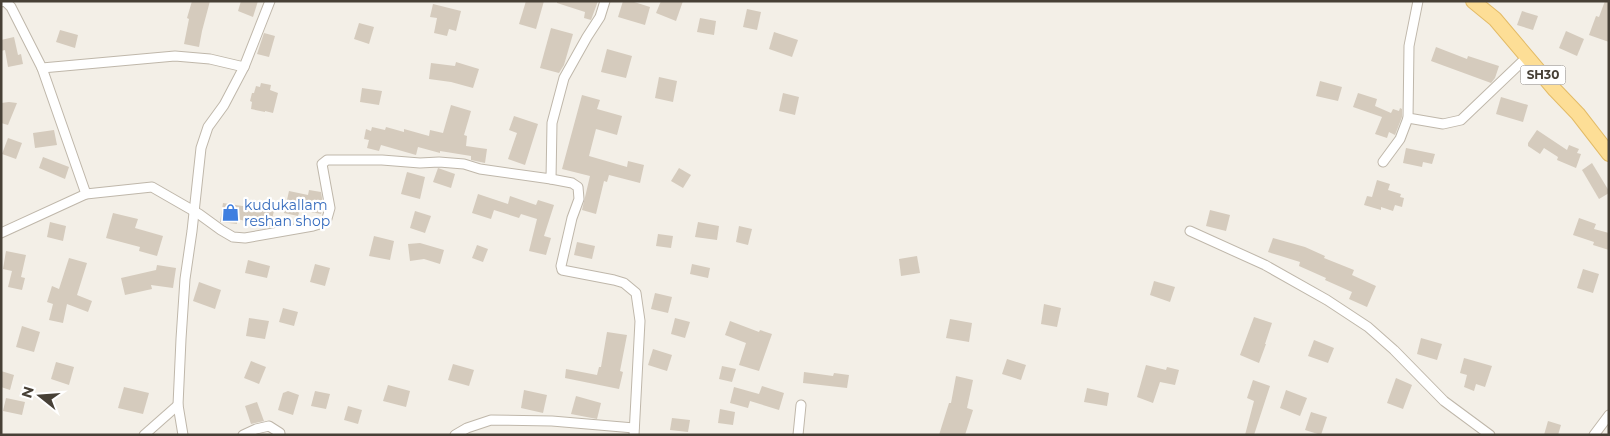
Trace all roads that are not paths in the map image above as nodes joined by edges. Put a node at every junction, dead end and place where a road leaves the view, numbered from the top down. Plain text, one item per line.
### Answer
1 (270, 1) edge
2 (605, 1) edge
3 (1418, 1) edge
4 (1473, 1) edge
5 (1, 2) edge
6 (1527, 57) junction
7 (244, 67) junction
8 (42, 68) junction
9 (1408, 118) junction
10 (1609, 154) edge
11 (1383, 162) dead end
12 (550, 179) junction
13 (86, 194) junction
14 (193, 211) junction
15 (1190, 231) dead end
16 (1, 233) edge
17 (178, 405) junction
18 (801, 405) dead end
19 (1609, 415) edge
20 (634, 431) edge
21 (144, 435) edge
22 (183, 435) edge
23 (244, 435) edge
24 (280, 435) edge
25 (455, 435) edge
26 (798, 435) edge
27 (1490, 435) edge
28 (1594, 435) edge

1 - 7 street
2 - 12 street
3 - 9 street
4 - 6 main road, SH30
5 - 8 street
6 - 9 street
6 - 10 main road, SH30
7 - 8 street
7 - 14 street
8 - 13 street
9 - 11 street
12 - 14 street
12 - 20 street
13 - 14 street
13 - 16 street
14 - 17 street
15 - 27 street
17 - 21 street
17 - 22 street
18 - 26 street
19 - 28 street
20 - 25 street
23 - 24 street

